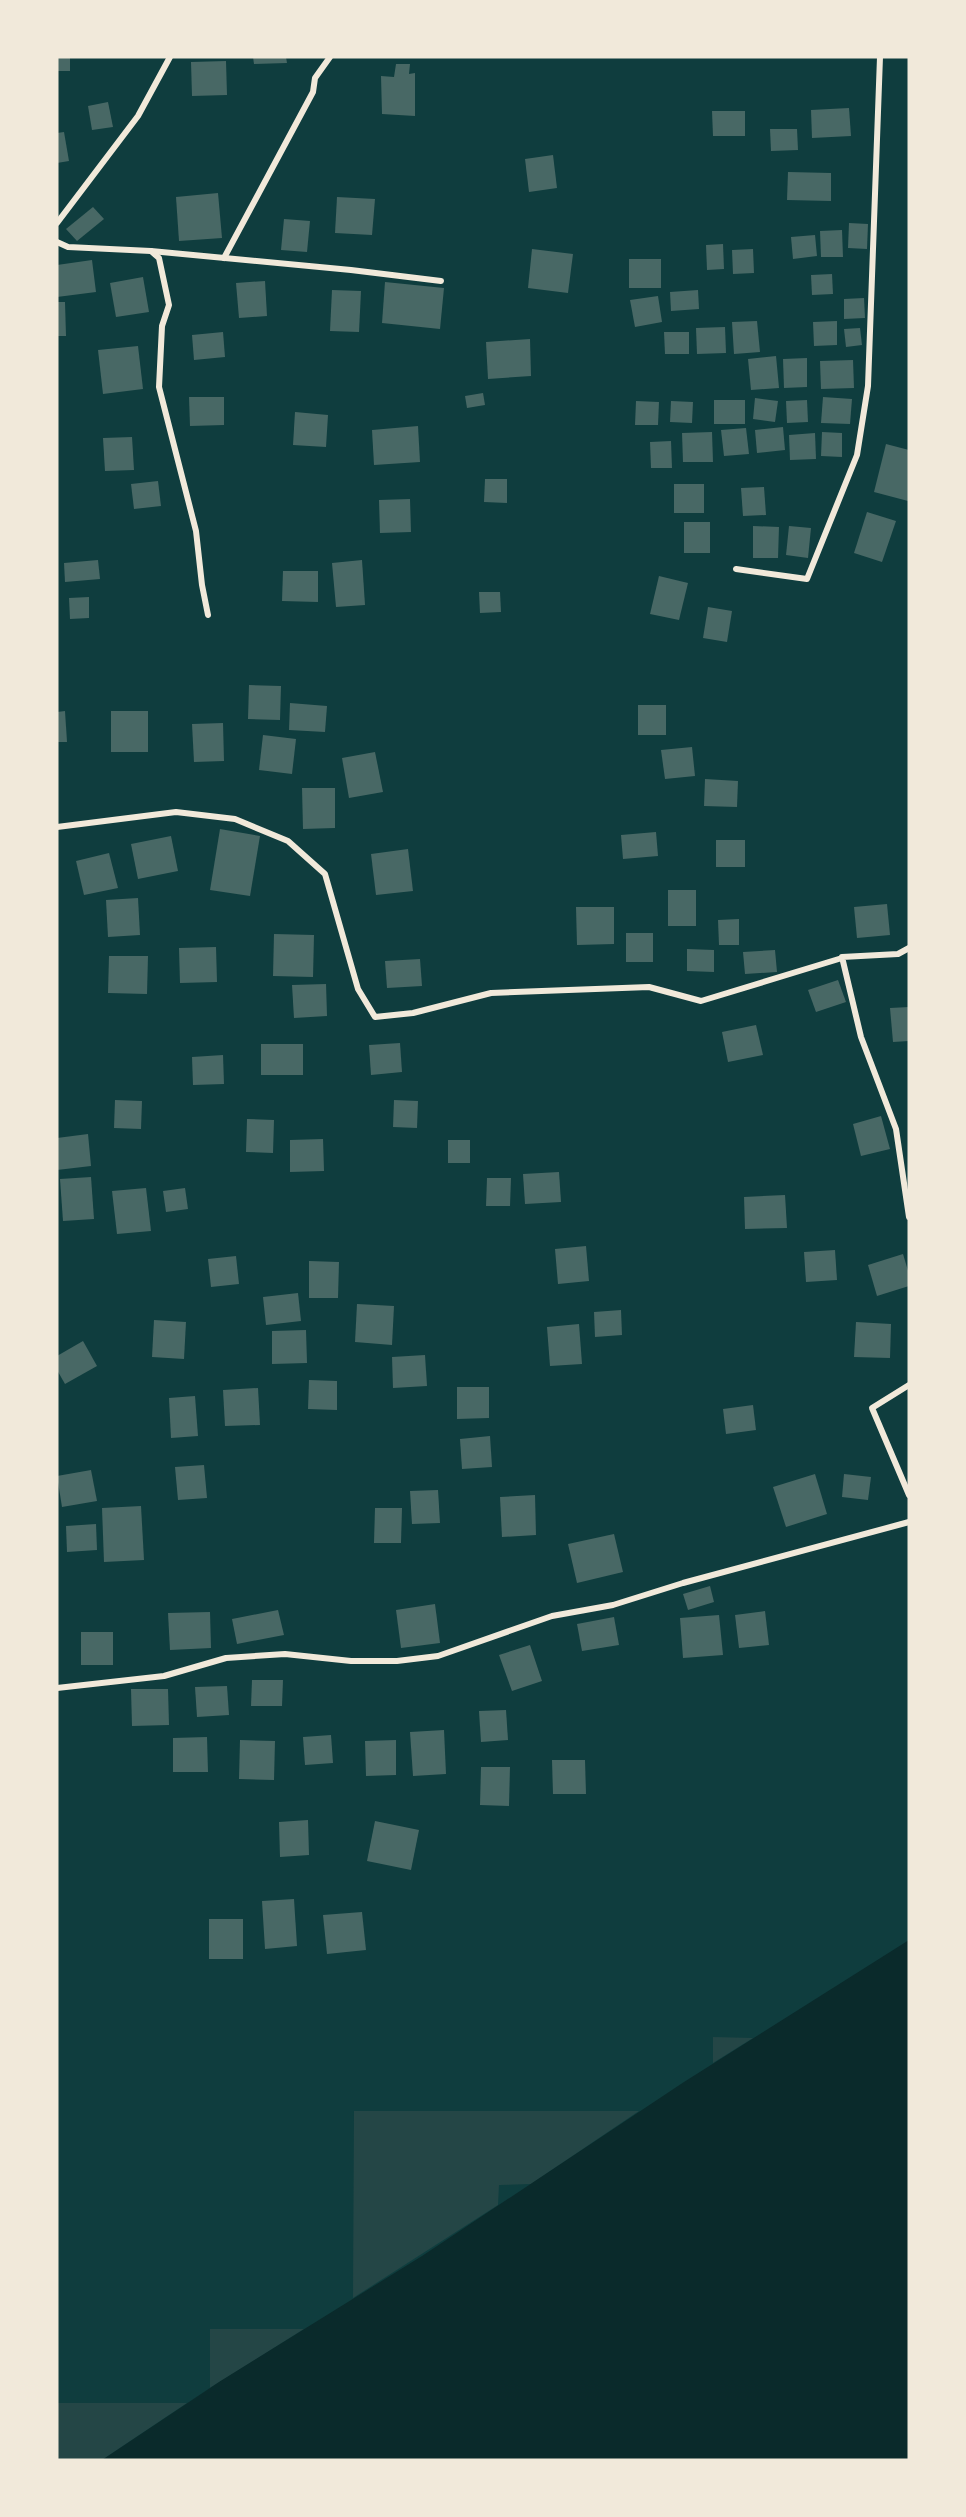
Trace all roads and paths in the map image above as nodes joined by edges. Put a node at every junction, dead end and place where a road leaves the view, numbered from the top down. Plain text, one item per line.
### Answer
1 (170, 57) edge
2 (330, 57) edge
3 (880, 57) edge
4 (57, 223) edge
5 (57, 242) edge
6 (151, 250) junction
7 (224, 258) junction
8 (441, 281) dead end
9 (736, 569) dead end
10 (208, 615) dead end
11 (57, 827) edge
12 (909, 948) edge
13 (842, 958) junction
14 (909, 1216) edge
15 (909, 1385) edge
16 (909, 1495) edge
17 (909, 1522) edge
18 (57, 1688) edge

1 - 4 street
2 - 7 street
3 - 9 street
5 - 6 street
6 - 7 street
6 - 10 street
7 - 8 street
11 - 13 street
12 - 13 street
13 - 14 street
15 - 16 street
17 - 18 street

